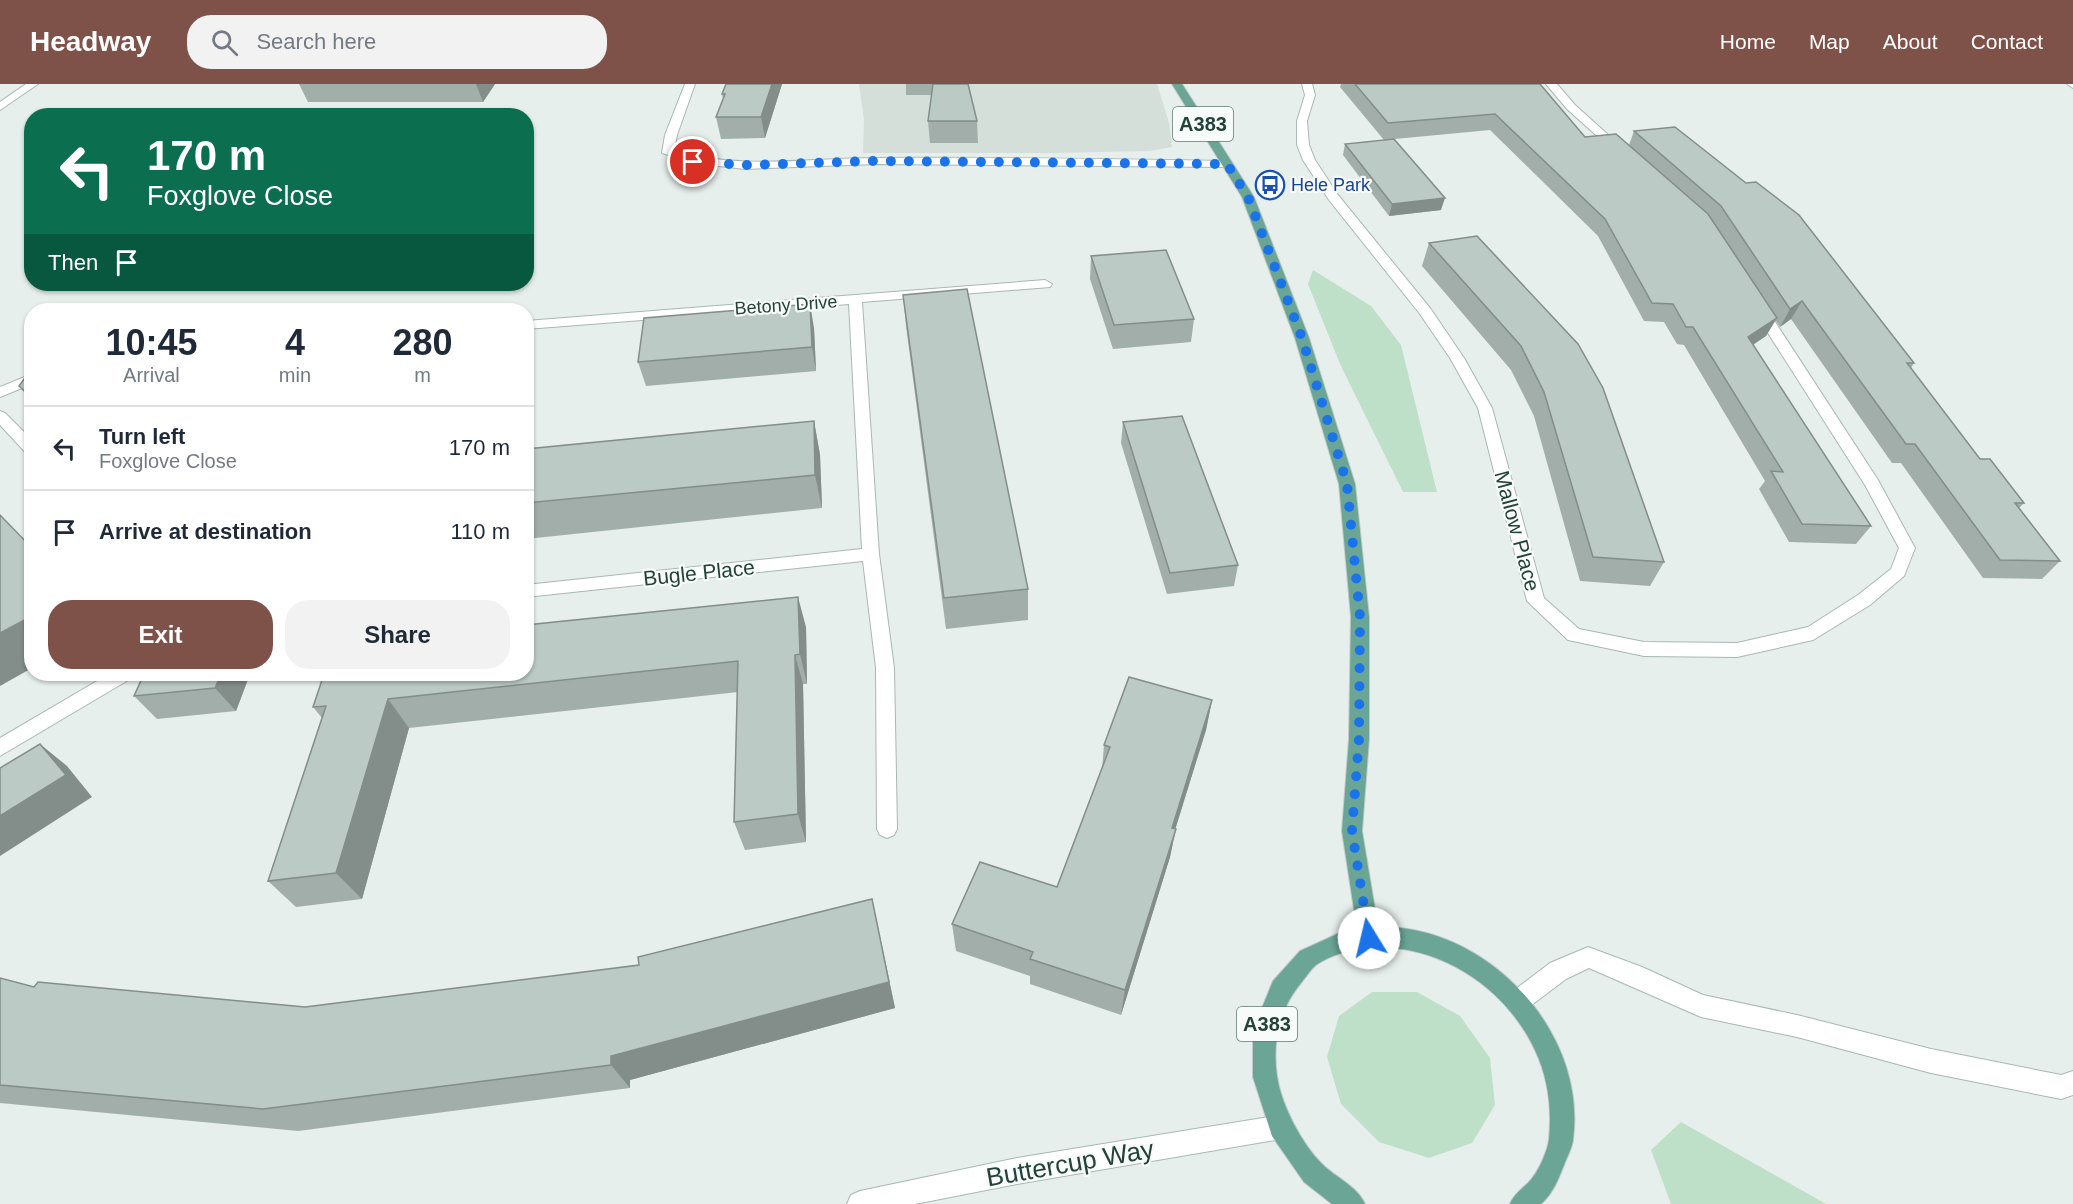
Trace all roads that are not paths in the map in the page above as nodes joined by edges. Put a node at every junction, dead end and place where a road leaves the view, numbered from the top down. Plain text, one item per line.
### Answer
1 (33, 84) edge
2 (690, 84) edge
3 (1178, 84) edge
4 (1307, 84) edge
5 (1551, 84) edge
6 (0, 108) edge
7 (1628, 158) edge
8 (1227, 164) junction
9 (1045, 284) dead end
10 (1751, 296) edge
11 (855, 300) junction
12 (534, 325) edge
13 (24, 382) edge
14 (0, 392) edge
15 (0, 416) edge
16 (24, 442) edge
17 (871, 554) junction
18 (534, 590) edge
19 (111, 681) edge
20 (0, 748) edge
21 (887, 829) dead end
22 (1369, 938) junction
23 (1517, 1002) junction
24 (2073, 1083) edge
25 (1281, 1127) junction
26 (860, 1204) edge
27 (1352, 1204) edge
28 (1523, 1204) edge

1 - 6 street
2 - 8 street
3 - 8 main road, A383
4 - 10 street, Mallow Place
5 - 7 street
8 - 22 main road, A383
9 - 11 street, Betony Drive
11 - 12 street, Betony Drive
11 - 17 street
13 - 14 street
15 - 16 street
17 - 18 street, Bugle Place
17 - 21 street
19 - 20 street
22 - 23 main road, A383
22 - 25 main road, A383
23 - 24 street
23 - 28 main road, A383
25 - 26 street, Buttercup Way
25 - 27 main road, A383

